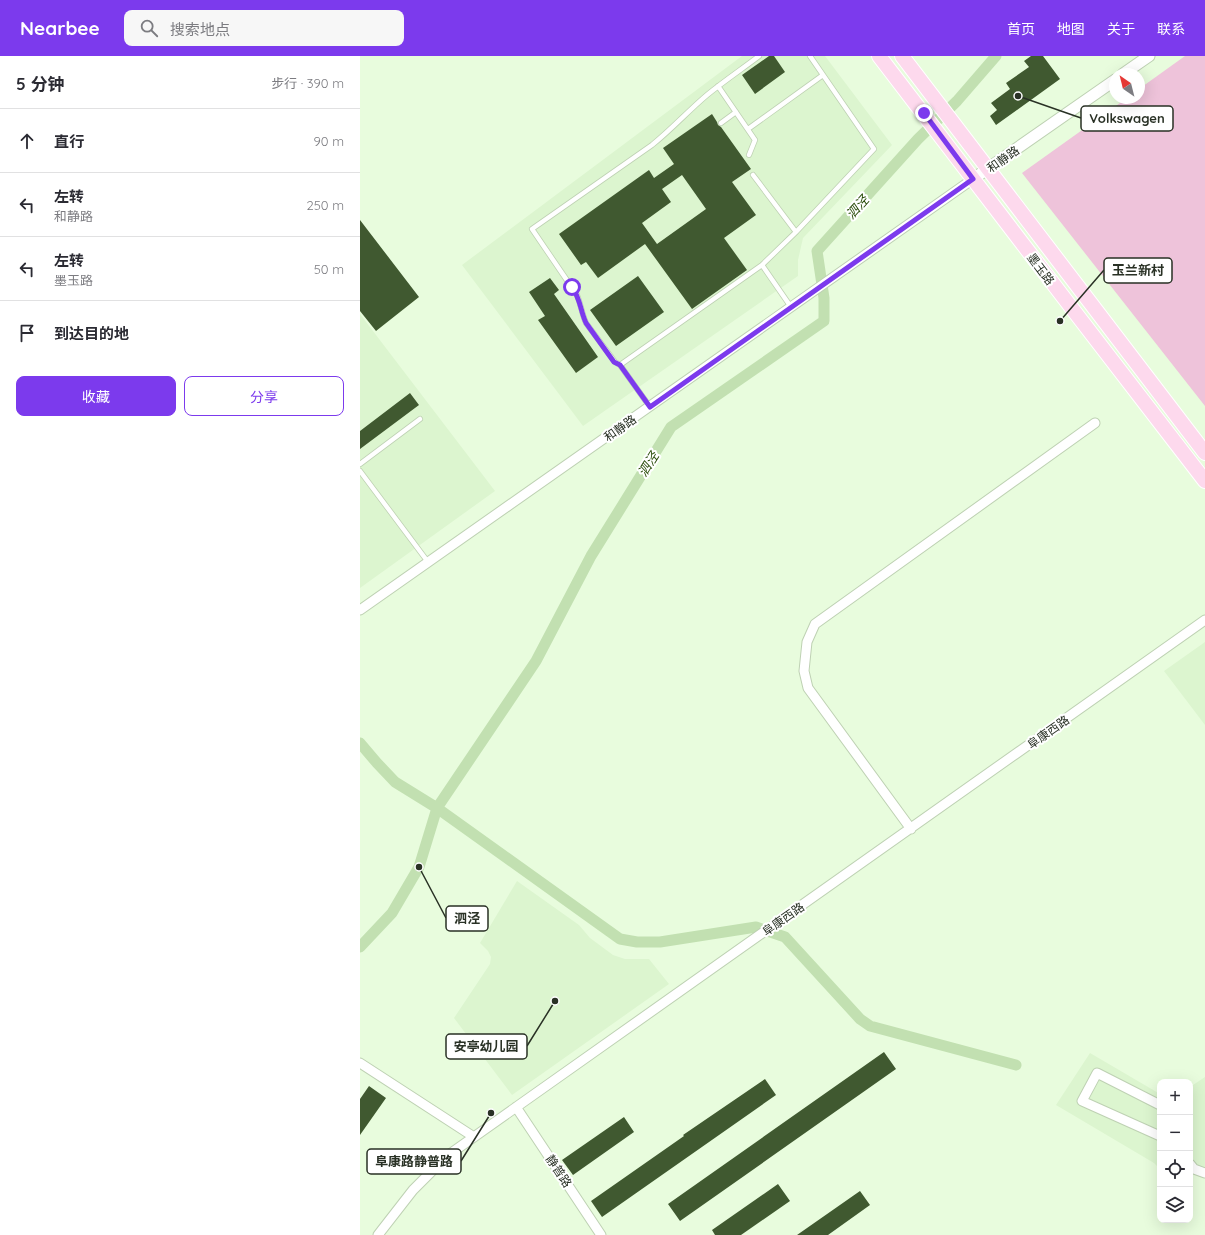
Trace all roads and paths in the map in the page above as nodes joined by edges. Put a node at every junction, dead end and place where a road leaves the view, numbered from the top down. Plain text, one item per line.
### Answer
1 (759, 56) edge
2 (810, 56) edge
3 (879, 56) edge
4 (902, 56) edge
5 (1149, 56) edge
6 (1132, 68) edge
7 (823, 75) junction
8 (1109, 84) edge
9 (718, 86) junction
10 (736, 112) junction
11 (722, 123) dead end
12 (748, 129) junction
13 (749, 155) dead end
14 (989, 168) junction
15 (753, 175) dead end
16 (973, 179) junction
17 (796, 232) junction
18 (762, 265) junction
19 (791, 307) junction
20 (620, 365) junction
21 (650, 407) junction
22 (420, 419) dead end
23 (1096, 423) dead end
24 (1205, 453) edge
25 (360, 464) edge
26 (360, 471) edge
27 (1205, 481) edge
28 (428, 562) junction
29 (360, 610) edge
30 (1205, 620) edge
31 (911, 829) junction
32 (360, 1063) edge
33 (1157, 1103) edge
34 (516, 1108) junction
35 (1157, 1135) edge
36 (474, 1137) junction
37 (1193, 1168) edge
38 (1205, 1173) edge
39 (378, 1235) edge
40 (601, 1235) edge

1 - 9 lane
2 - 7 lane
3 - 16 main road, 墨玉路
4 - 14 main road, 墨玉路
5 - 6 street
7 - 12 lane
7 - 17 lane
8 - 14 street, 和静路
9 - 10 lane
9 - 20 lane
10 - 11 lane
10 - 12 lane
12 - 13 lane
14 - 16 street, 和静路
14 - 24 main road, 墨玉路
15 - 17 lane
16 - 19 street, 和静路
16 - 27 main road, 墨玉路
17 - 18 lane
18 - 19 lane
18 - 20 lane
19 - 21 street, 和静路
20 - 21 lane
21 - 28 street, 和静路
22 - 25 lane
23 - 31 street
26 - 28 lane
28 - 29 street, 和静路
30 - 31 street, 阜康西路
31 - 34 street, 阜康西路
32 - 36 street
33 - 35 street
34 - 36 street, 阜康西路
34 - 40 street, 静普路
36 - 39 street, 阜康西路
37 - 38 street

